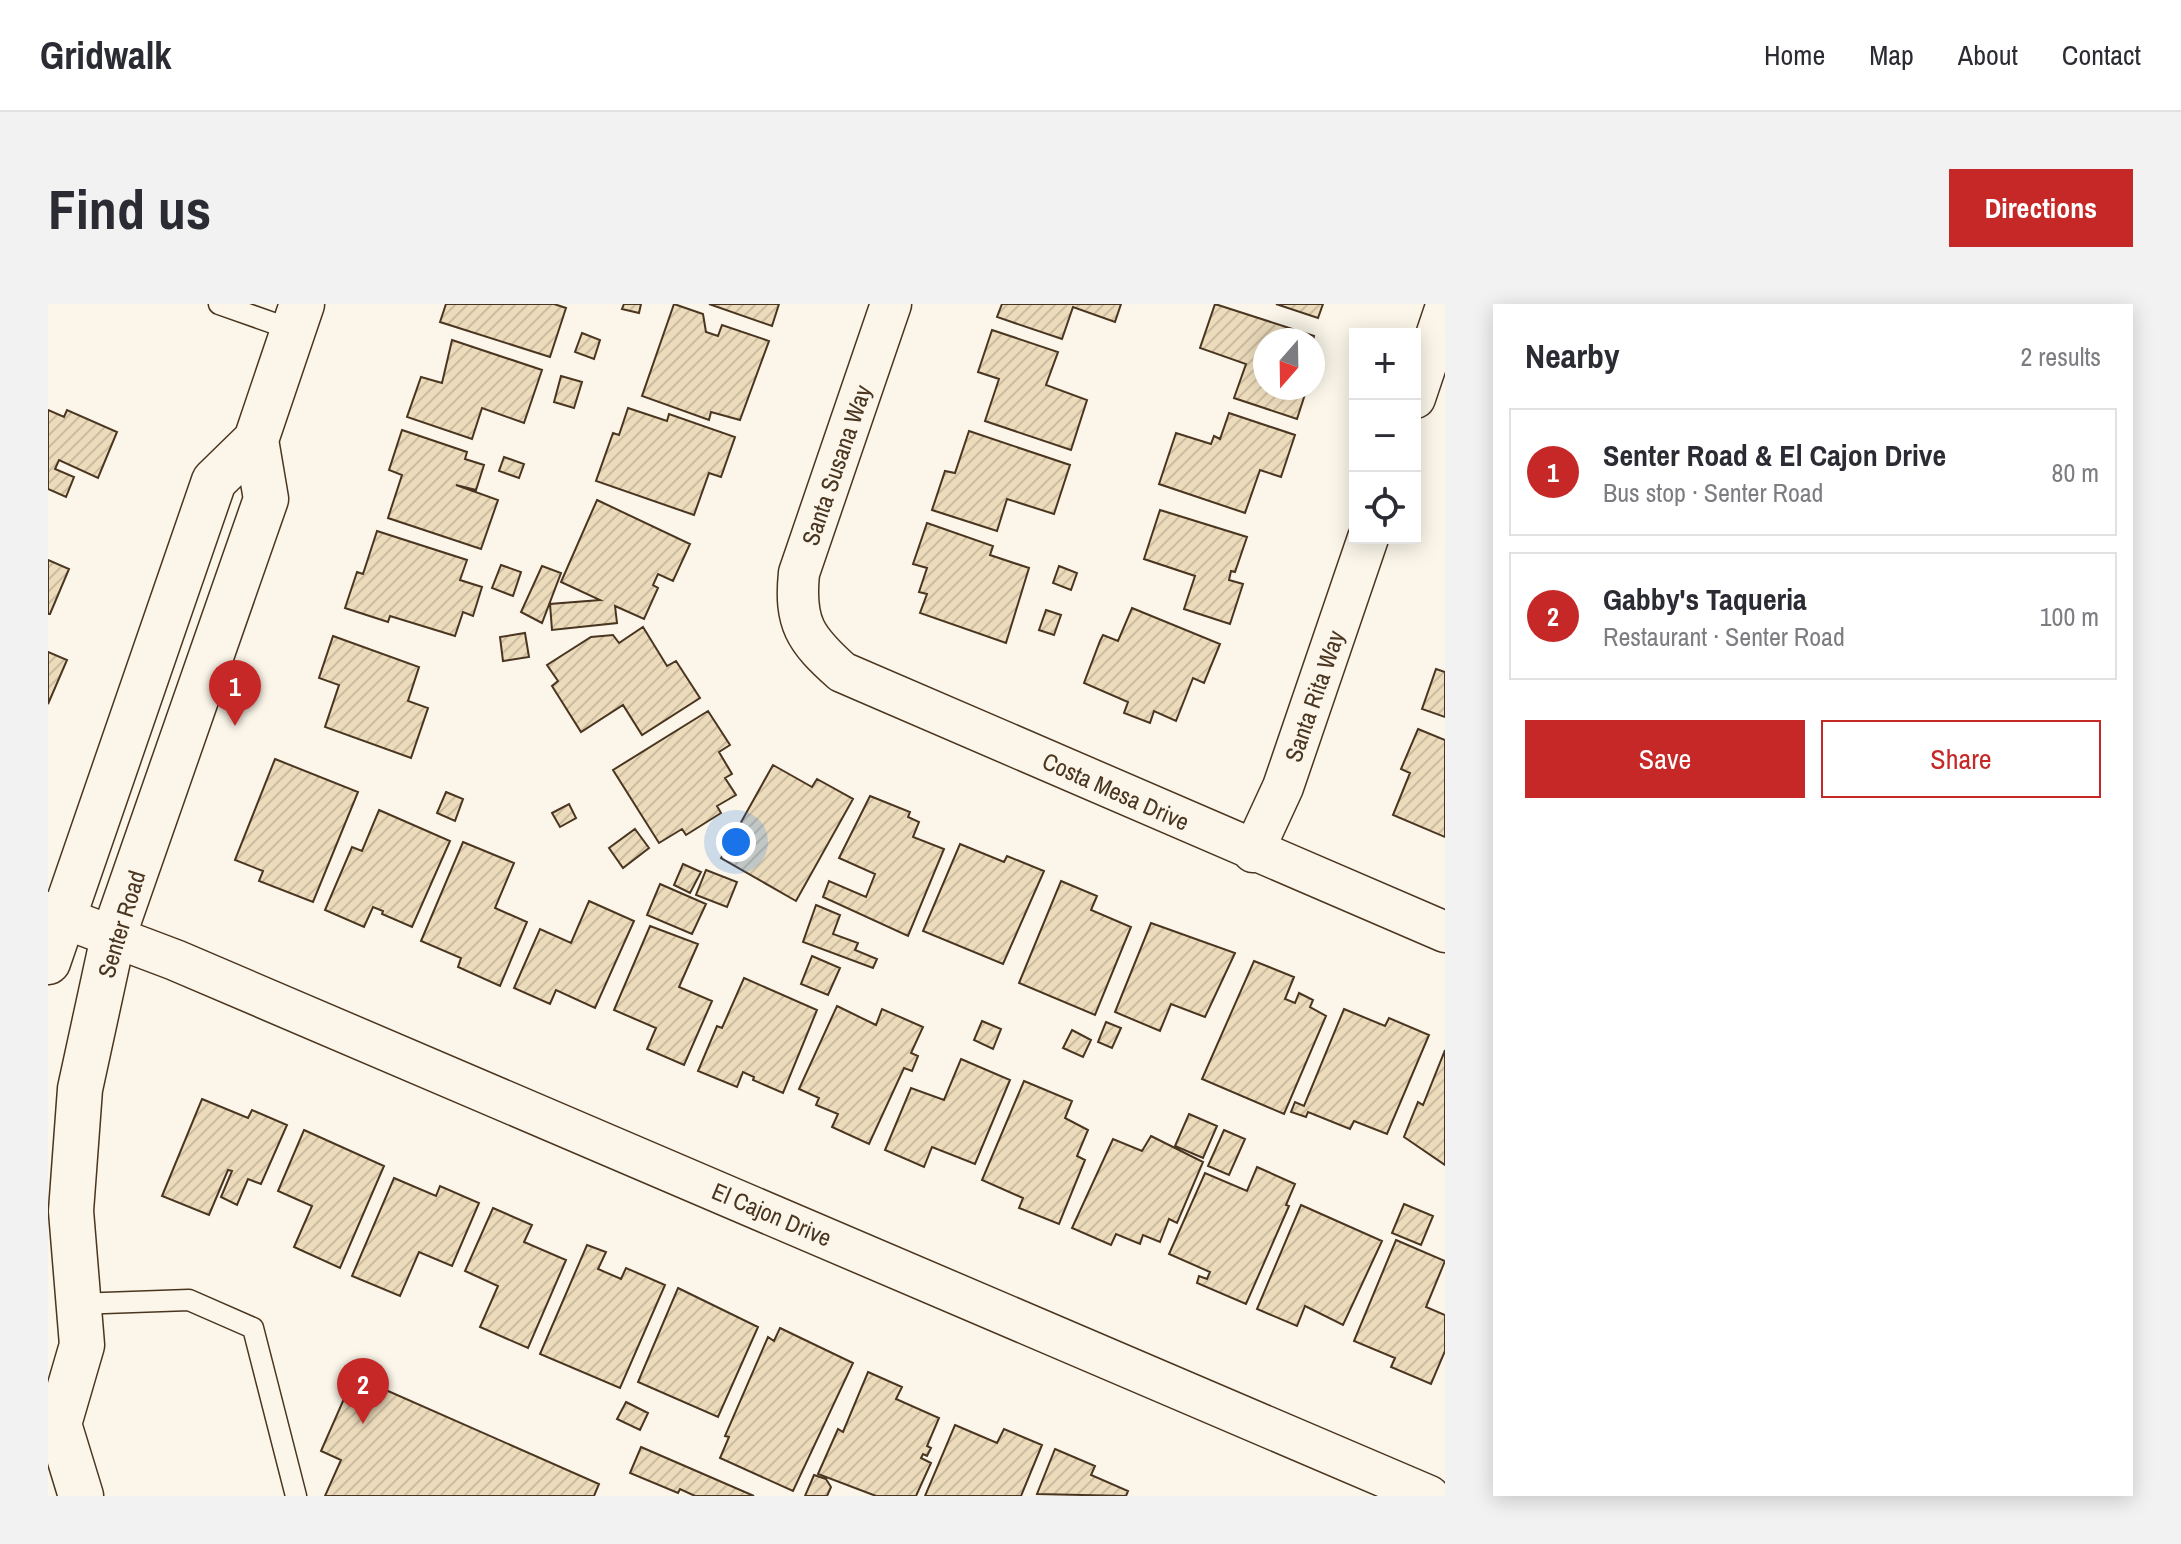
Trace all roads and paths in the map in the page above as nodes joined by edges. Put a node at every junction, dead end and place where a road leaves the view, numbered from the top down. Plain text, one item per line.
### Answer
1 (219, 304) edge
2 (891, 304) edge
3 (1445, 309) edge
4 (298, 317) edge
5 (1421, 380) edge
6 (256, 440) junction
7 (1366, 544) edge
8 (802, 628) joint
9 (1253, 852) junction
10 (56, 915) edge
11 (1445, 932) edge
12 (113, 937) junction
13 (48, 962) edge
14 (76, 1304) junction
15 (61, 1449) edge
16 (296, 1496) edge
17 (1429, 1496) edge

1 - 4 lane
2 - 8 street, Santa Susana Way
3 - 5 street
4 - 6 main road, Senter Road
6 - 10 main road, Senter Road
6 - 12 main road, Senter Road
7 - 9 street, Santa Rita Way
8 - 9 street, Costa Mesa Drive
9 - 11 street, Costa Mesa Drive
10 - 12 street, El Cajon Drive
10 - 13 main road, Senter Road
12 - 14 main road, Senter Road
12 - 17 street, El Cajon Drive
14 - 15 main road, Senter Road
14 - 16 lane

